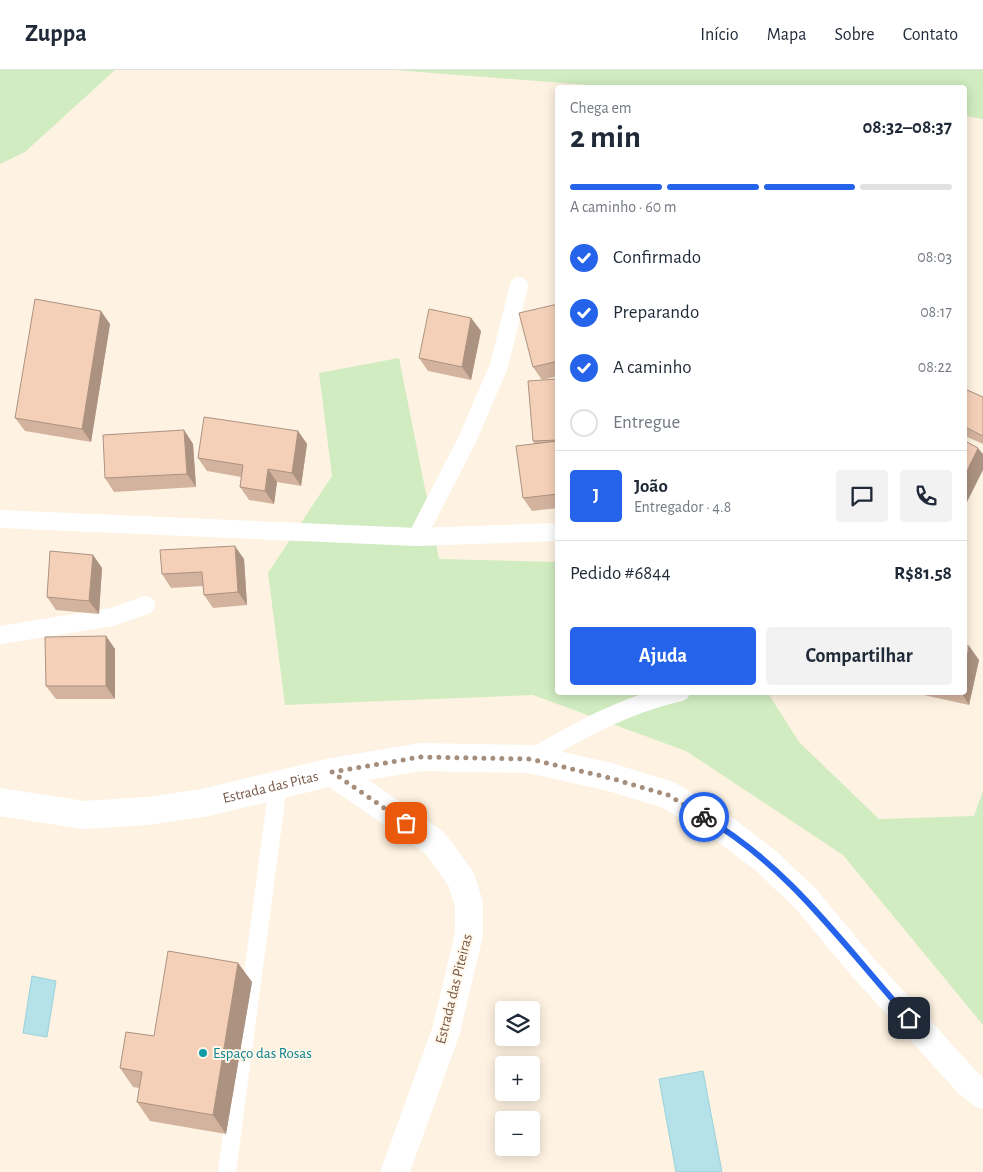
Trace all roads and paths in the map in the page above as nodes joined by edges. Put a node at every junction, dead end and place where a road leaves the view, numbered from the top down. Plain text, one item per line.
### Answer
1 (519, 286) dead end
2 (0, 519) edge
3 (555, 532) edge
4 (417, 536) junction
5 (146, 605) dead end
6 (0, 635) edge
7 (669, 695) edge
8 (530, 759) junction
9 (332, 772) junction
10 (278, 785) junction
11 (0, 802) edge
12 (983, 1094) edge
13 (227, 1172) edge
14 (395, 1172) edge

1 - 4 lane
2 - 4 lane
3 - 4 lane
5 - 6 lane
7 - 8 lane
8 - 9 street, Estrada das Pitas
8 - 12 street, Estrada das Pitas
9 - 10 street, Estrada das Pitas
9 - 14 street, Estrada das Piteiras
10 - 11 street, Estrada das Pitas
10 - 13 lane

